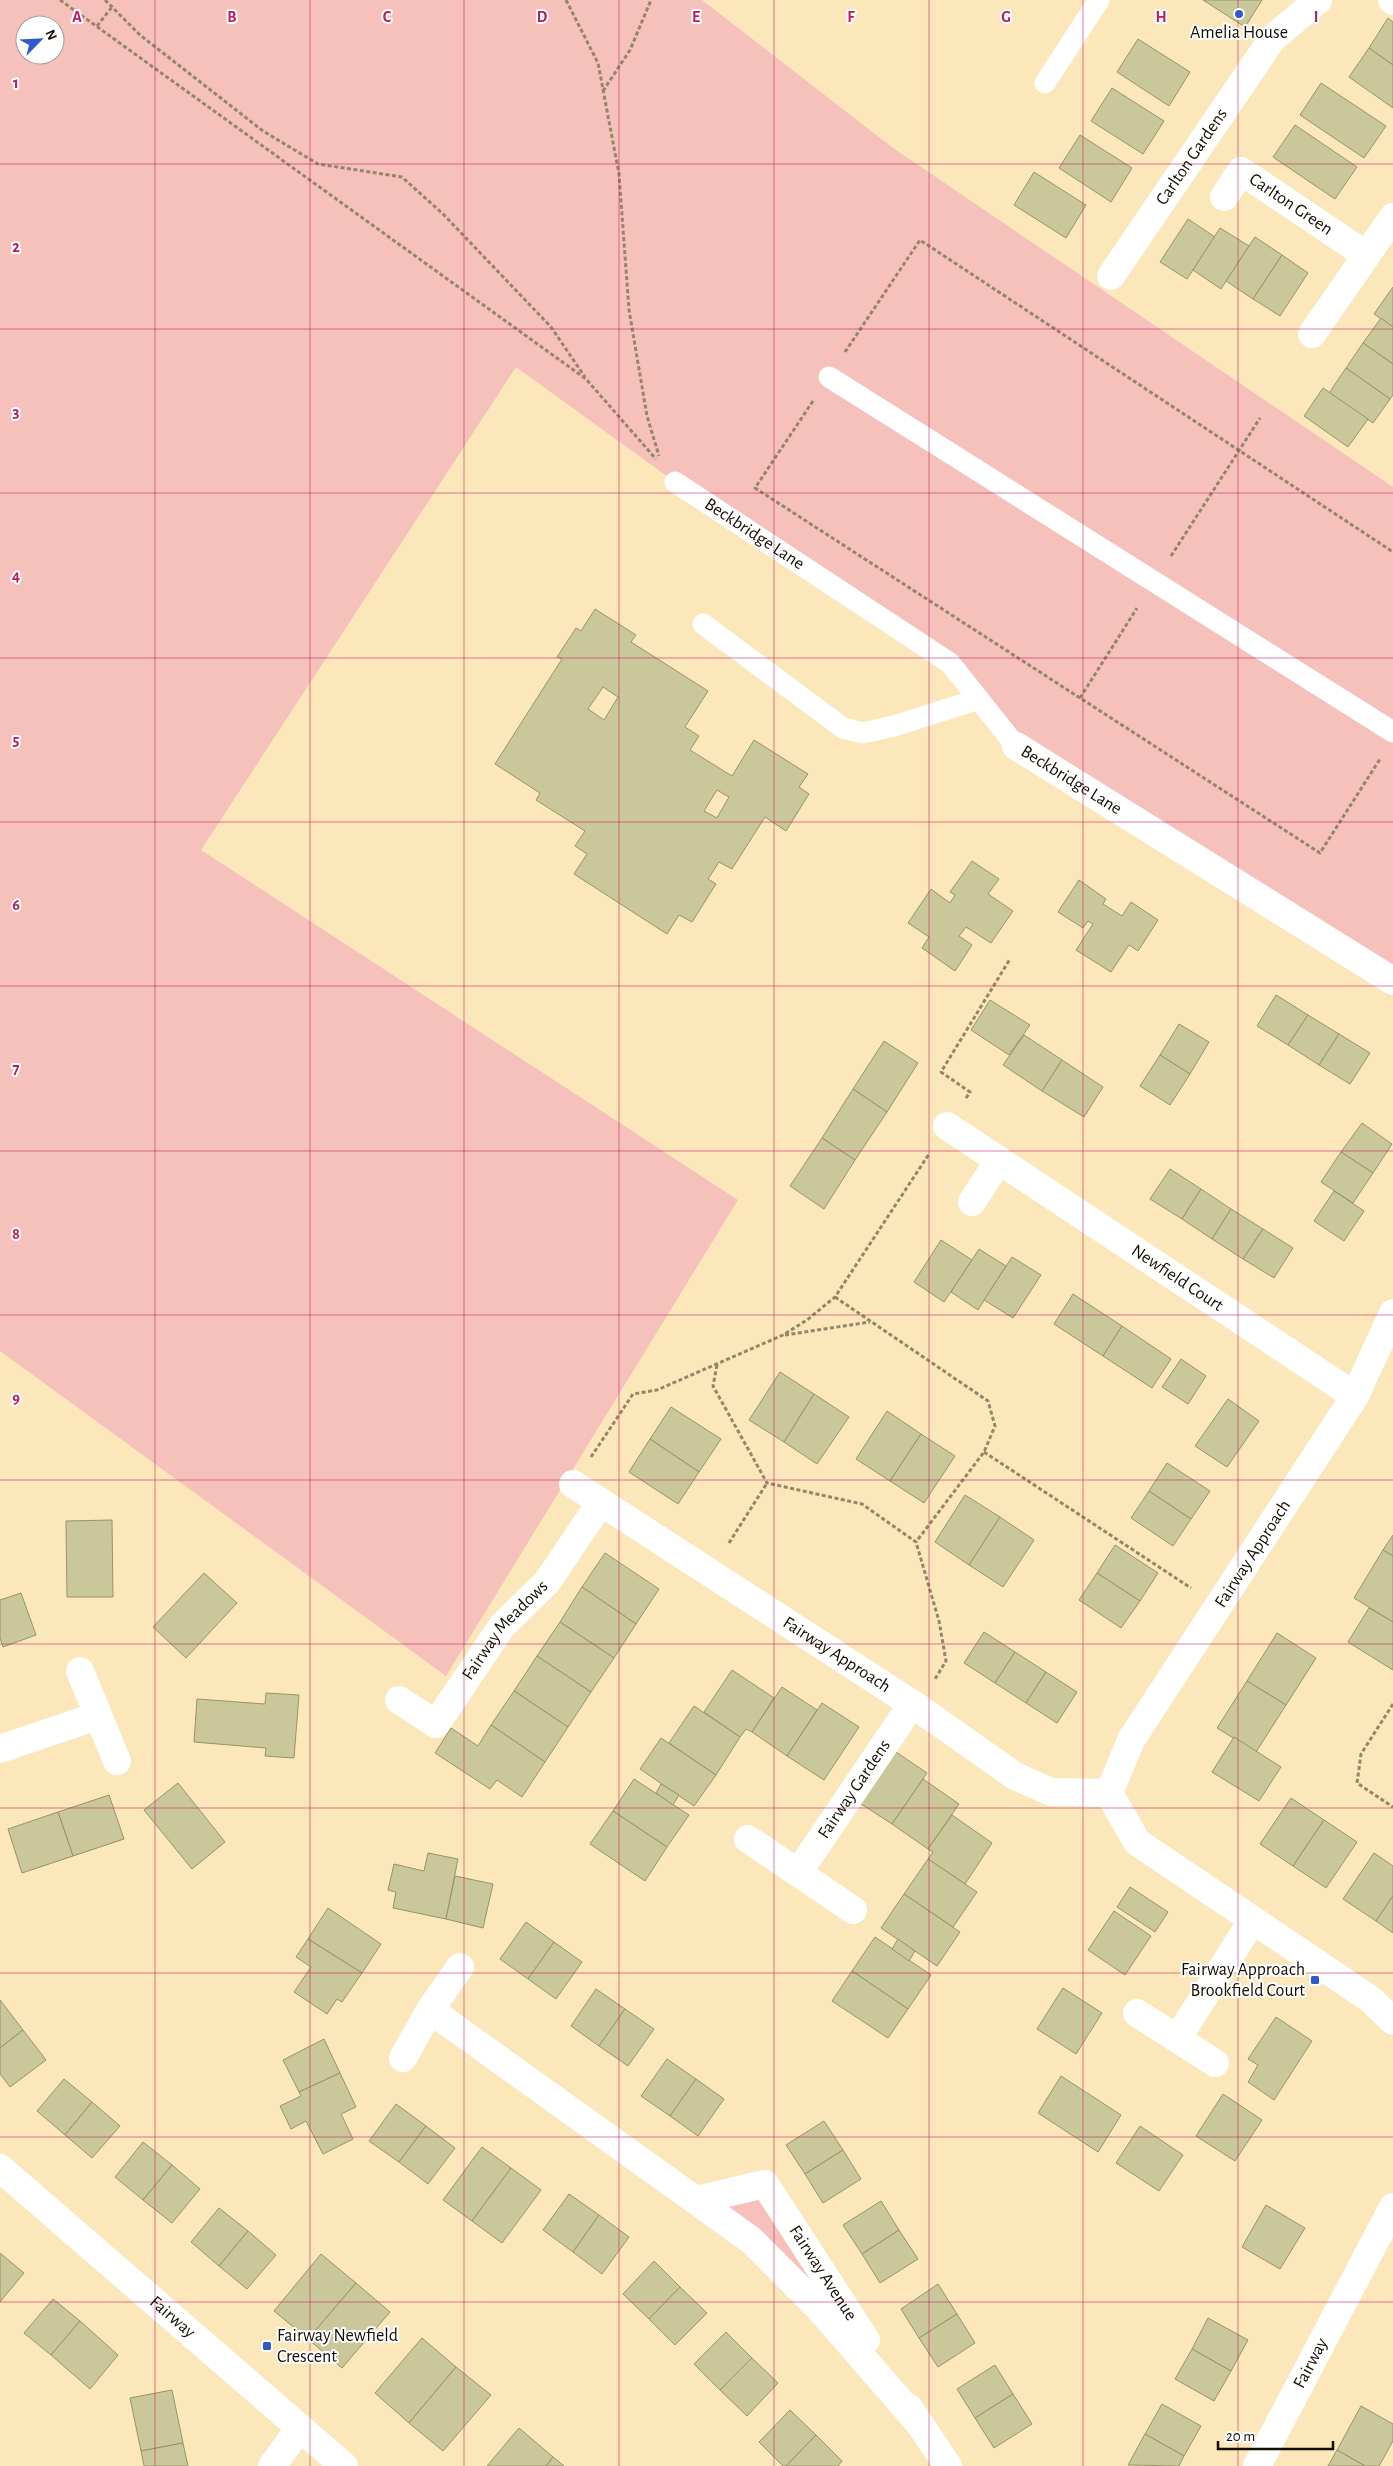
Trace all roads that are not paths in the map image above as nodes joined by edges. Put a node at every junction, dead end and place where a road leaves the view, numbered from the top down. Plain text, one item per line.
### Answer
1 (1099, 0) edge
2 (1318, 0) edge
3 (1046, 83) dead end
4 (1224, 197) dead end
5 (1393, 217) edge
6 (1366, 255) junction
7 (1111, 276) dead end
8 (1312, 334) dead end
9 (829, 377) road end
10 (675, 482) dead end
11 (703, 624) dead end
12 (979, 700) junction
13 (1393, 732) edge
14 (1016, 746) joint
15 (1393, 980) edge
16 (947, 1126) road end
17 (999, 1160) junction
18 (972, 1202) dead end
19 (1393, 1313) edge
20 (1355, 1396) junction
21 (573, 1484) road end
22 (601, 1502) junction
23 (80, 1671) dead end
24 (399, 1700) dead end
25 (914, 1706) junction
26 (97, 1716) junction
27 (0, 1749) edge
28 (117, 1761) dead end
29 (1109, 1793) junction
30 (748, 1838) dead end
31 (798, 1873) junction
32 (853, 1910) dead end
33 (1252, 1922) junction
34 (460, 1967) dead end
35 (430, 2010) junction
36 (1136, 2013) dead end
37 (1393, 2020) edge
38 (1177, 2039) junction
39 (403, 2058) dead end
40 (1215, 2063) dead end
41 (0, 2168) edge
42 (697, 2200) junction
43 (1393, 2207) edge
44 (919, 2422) junction
45 (300, 2428) junction
46 (272, 2466) edge
47 (344, 2466) edge
48 (948, 2466) edge
49 (1257, 2466) edge

1 - 3 lane
2 - 7 street, Carlton Gardens
4 - 6 street, Carlton Green
5 - 6 street
6 - 8 street
9 - 13 lane
10 - 12 lane, Beckbridge Lane
11 - 12 lane
12 - 14 lane, Beckbridge Lane
14 - 15 street, Beckbridge Lane
16 - 17 street, Newfield Court
17 - 18 street
17 - 20 street, Newfield Court
19 - 20 street, Fairway Approach
20 - 29 street, Fairway Approach
21 - 22 street, Fairway Approach
22 - 24 street, Fairway Meadows
22 - 25 street, Fairway Approach
23 - 26 street
25 - 29 street, Fairway Approach
25 - 31 street, Fairway Gardens
26 - 27 street
26 - 28 street
29 - 33 street
30 - 31 street
31 - 32 street
33 - 37 street
33 - 38 street
34 - 35 street
35 - 39 street
35 - 42 street, Fairway Avenue
36 - 38 street
38 - 40 street
41 - 45 street, Fairway
42 - 44 street, Fairway Avenue
42 - 44 street, Fairway Avenue
43 - 49 street, Fairway
44 - 48 street, Fairway Avenue
45 - 46 street
45 - 47 street, Fairway

